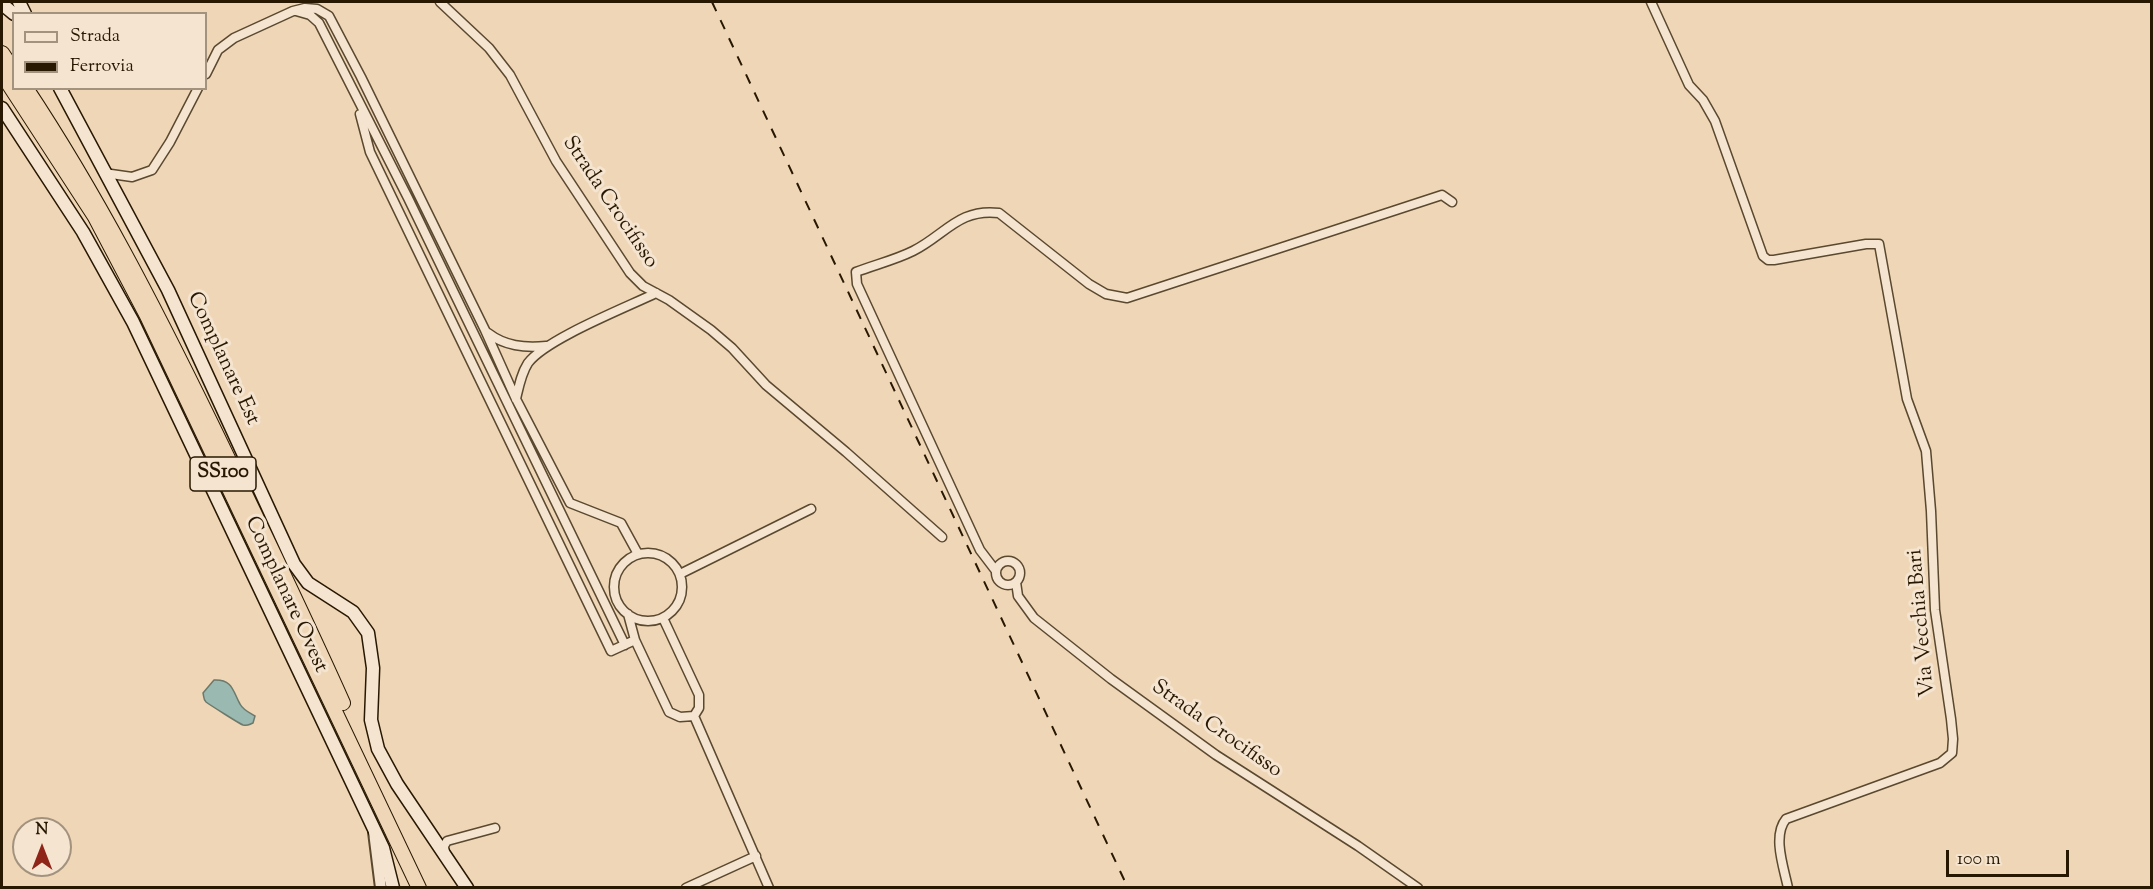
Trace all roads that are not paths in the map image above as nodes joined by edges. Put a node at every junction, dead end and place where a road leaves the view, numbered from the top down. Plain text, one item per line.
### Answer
1 (440, 2) edge
2 (1651, 2) edge
3 (293, 11) junction
4 (2, 53) edge
5 (12, 68) edge
6 (207, 72) edge
7 (2, 74) edge
8 (12, 89) edge
9 (12, 90) edge
10 (27, 90) edge
11 (61, 90) edge
12 (197, 90) edge
13 (355, 96) junction
14 (2, 108) edge
15 (104, 173) junction
16 (1452, 202) dead end
17 (656, 293) junction
18 (485, 330) junction
19 (548, 345) junction
20 (516, 399) junction
21 (810, 509) dead end
22 (942, 537) dead end
23 (980, 550) junction
24 (638, 554) junction
25 (1007, 561) junction
26 (996, 571) junction
27 (680, 574) junction
28 (1016, 582) junction
29 (1005, 585) junction
30 (1027, 611) junction
31 (628, 614) junction
32 (663, 618) junction
33 (635, 640) junction
34 (625, 645) junction
35 (694, 716) junction
36 (373, 826) junction
37 (495, 828) dead end
38 (445, 855) junction
39 (756, 856) junction
40 (381, 888) edge
41 (393, 888) edge
42 (419, 888) edge
43 (429, 888) edge
44 (467, 888) edge
45 (686, 888) edge
46 (770, 888) edge
47 (1418, 888) edge
48 (1788, 888) edge

1 - 17 street, Strada Crocifisso
2 - 48 street, Via Vecchia Bari
3 - 6 street
3 - 13 street
3 - 18 street
4 - 5 highway
7 - 8 highway, SS100
9 - 42 highway, SS100
10 - 43 highway, SS100
11 - 15 main road, Complanare Est
12 - 15 street
13 - 34 street
13 - 34 street
14 - 36 main road, Complanare Ovest
15 - 38 main road, Complanare Est
16 - 23 street
17 - 19 street
17 - 22 street, Strada Crocifisso
18 - 19 street
18 - 20 street
19 - 20 street
20 - 24 street
21 - 27 street
23 - 25 street
23 - 26 street
24 - 27 street
24 - 31 street
25 - 26 street
25 - 28 street
26 - 29 street
27 - 32 street
28 - 29 street
28 - 30 street, Strada Crocifisso
29 - 30 street
30 - 47 street, Strada Crocifisso
31 - 32 street
31 - 33 street
32 - 35 street
33 - 34 street
33 - 35 street
35 - 39 street
36 - 40 street
36 - 41 main road, Complanare Ovest
37 - 38 street
38 - 44 main road, Complanare Est
39 - 45 street
39 - 46 street

